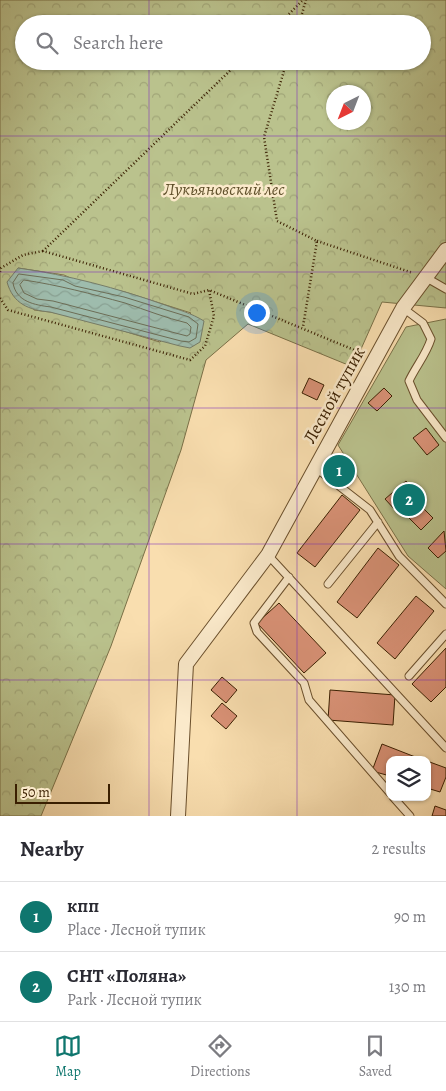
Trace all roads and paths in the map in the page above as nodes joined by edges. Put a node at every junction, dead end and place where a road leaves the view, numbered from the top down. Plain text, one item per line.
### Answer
1 (305, 0) edge
2 (289, 15) edge
3 (301, 15) edge
4 (231, 70) edge
5 (284, 70) edge
6 (317, 241) junction
7 (446, 250) edge
8 (43, 251) junction
9 (0, 269) edge
10 (424, 277) junction
11 (446, 289) edge
12 (209, 290) junction
13 (0, 298) edge
14 (404, 308) junction
15 (302, 328) junction
16 (375, 359) junction
17 (446, 438) edge
18 (316, 468) junction
19 (378, 522) junction
20 (266, 559) junction
21 (289, 577) junction
22 (328, 584) dead end
23 (446, 604) edge
24 (446, 634) edge
25 (409, 676) dead end
26 (446, 748) edge
27 (386, 788) edge
28 (397, 801) edge
29 (178, 816) edge
30 (410, 816) edge

1 - 2 path
1 - 3 path
4 - 8 path
5 - 6 path
6 - 10 path
6 - 15 path
7 - 10 street, Лесной тупик
8 - 9 path
8 - 12 path
10 - 11 lane
10 - 14 street, Лесной тупик
12 - 13 path
12 - 15 path
14 - 16 street, Лесной тупик
14 - 17 lane
15 - 16 path
16 - 18 street, Лесной тупик
18 - 19 lane
18 - 20 street, Лесной тупик
19 - 22 lane
19 - 23 lane
20 - 21 lane
20 - 29 street, Лесной тупик
21 - 26 lane
21 - 27 lane
24 - 25 lane
28 - 30 lane

